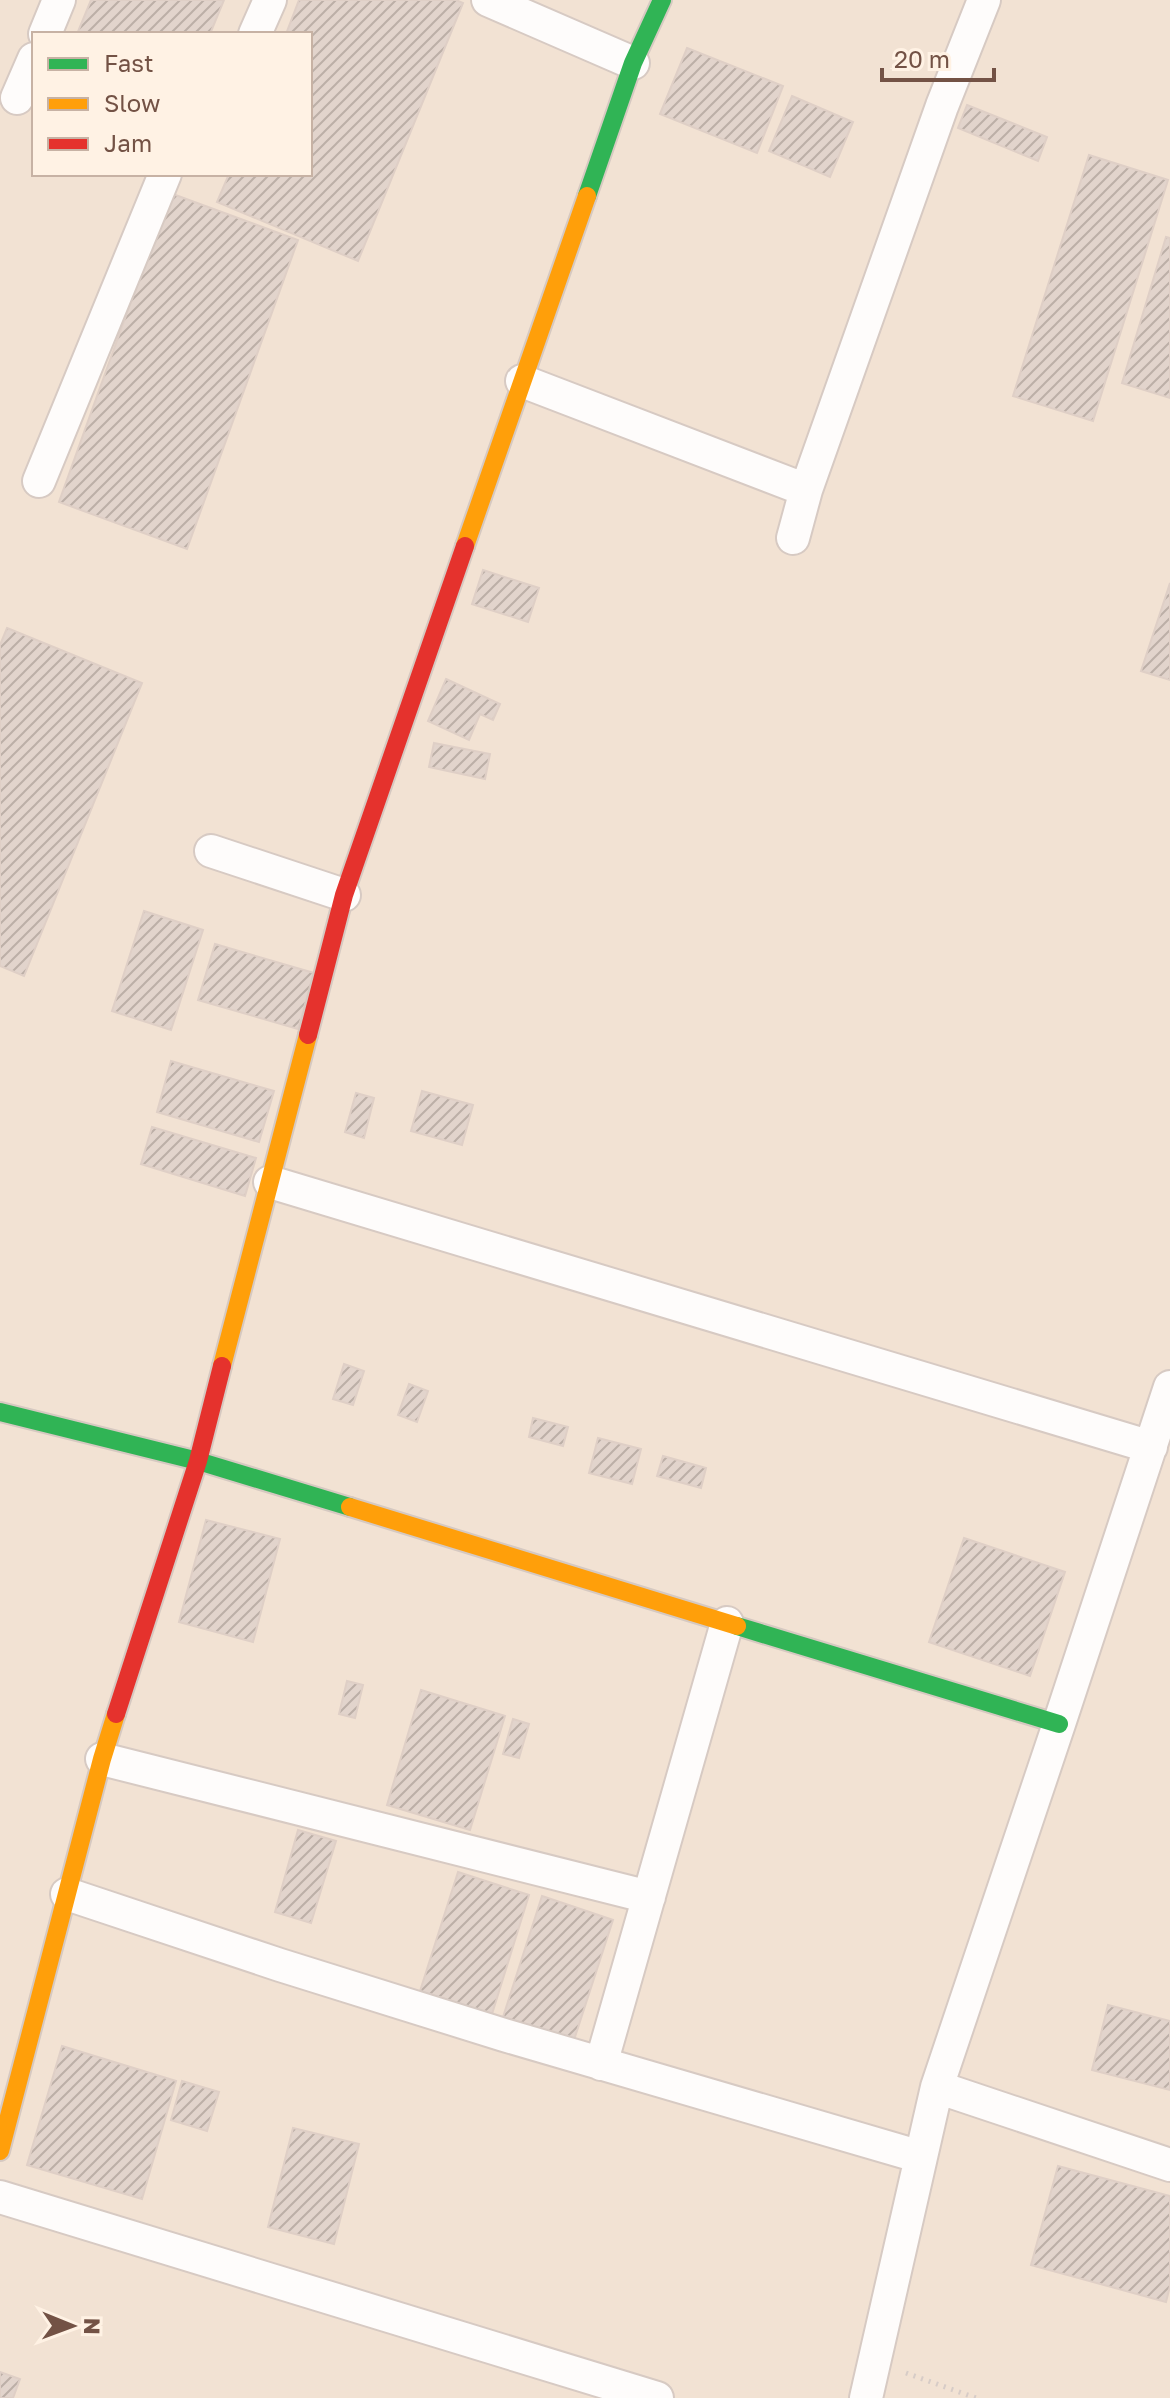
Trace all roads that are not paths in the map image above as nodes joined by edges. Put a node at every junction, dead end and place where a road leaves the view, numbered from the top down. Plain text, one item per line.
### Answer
1 (59, 0) edge
2 (270, 0) edge
3 (488, 0) edge
4 (662, 0) edge
5 (984, 0) edge
6 (46, 32) edge
7 (256, 32) edge
8 (633, 63) junction
9 (32, 64) edge
10 (17, 98) edge
11 (164, 176) edge
12 (522, 381) junction
13 (39, 481) dead end
14 (806, 490) junction
15 (793, 538) dead end
16 (211, 851) dead end
17 (344, 895) junction
18 (270, 1182) junction
19 (1170, 1387) edge
20 (0, 1412) edge
21 (1151, 1447) junction
22 (198, 1461) junction
23 (727, 1623) junction
24 (1059, 1724) junction
25 (102, 1759) junction
26 (67, 1894) junction
27 (649, 1897) junction
28 (601, 2064) junction
29 (937, 2087) junction
30 (0, 2151) edge
31 (921, 2157) junction
32 (1170, 2165) edge
33 (0, 2197) edge
34 (657, 2398) edge
35 (866, 2398) edge

1 - 6 street
2 - 7 street
3 - 8 street
4 - 8 street
5 - 14 street
8 - 12 street
9 - 10 street
11 - 13 street
12 - 14 street
12 - 17 street
14 - 15 street
16 - 17 street
17 - 18 street
18 - 21 street
18 - 22 street
19 - 21 street
20 - 22 street
21 - 24 street
22 - 23 street
22 - 25 street
23 - 24 street
23 - 27 street
24 - 29 street
25 - 26 street
25 - 27 street
26 - 28 street
26 - 30 street
27 - 28 street
28 - 31 street
29 - 31 street
29 - 32 street
31 - 35 street
33 - 34 street

